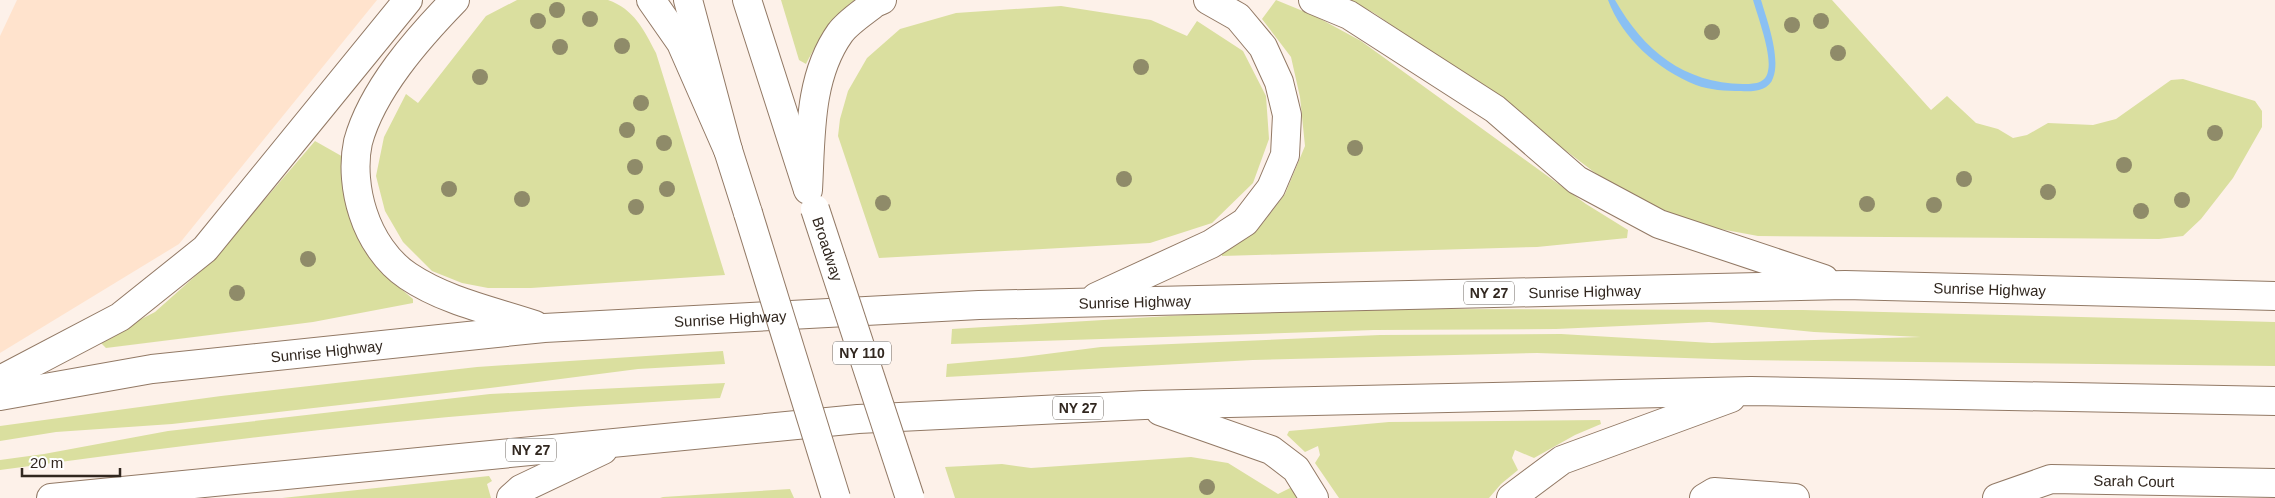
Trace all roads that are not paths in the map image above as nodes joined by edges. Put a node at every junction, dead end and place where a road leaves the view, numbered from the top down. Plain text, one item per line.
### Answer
1 (408, 0) edge
2 (455, 0) edge
3 (651, 0) edge
4 (688, 0) edge
5 (747, 0) edge
6 (882, 0) edge
7 (1208, 0) edge
8 (1313, 0) edge
9 (728, 150) junction
10 (811, 200) junction
11 (1844, 286) junction
12 (2275, 296) edge
13 (1087, 301) junction
14 (544, 328) junction
15 (0, 380) edge
16 (1751, 391) junction
17 (0, 396) edge
18 (2275, 401) edge
19 (1144, 405) junction
20 (622, 441) junction
21 (2275, 483) edge
22 (51, 498) edge
23 (511, 498) edge
24 (836, 498) edge
25 (910, 498) edge
26 (1314, 498) edge
27 (1511, 498) edge
28 (1704, 498) edge
29 (1795, 498) edge
30 (1997, 498) edge

1 - 15 main road
2 - 14 main road
3 - 9 main road
4 - 9 main road
5 - 10 main road, Broadway / NY 110
6 - 10 main road
7 - 13 main road
8 - 11 main road
9 - 24 main road, bridge
10 - 25 main road, Broadway / NY 110, bridge
11 - 12 main road, Sunrise Highway / NY 27
11 - 13 main road, Sunrise Highway / NY 27
13 - 14 main road, Sunrise Highway / NY 27
14 - 17 main road, Sunrise Highway / NY 27
16 - 18 main road, NY 27
16 - 19 main road, NY 27
16 - 27 main road
19 - 20 main road, NY 27
19 - 26 main road
20 - 22 main road, NY 27
20 - 23 main road
21 - 30 main road, Sarah Court
28 - 29 main road

